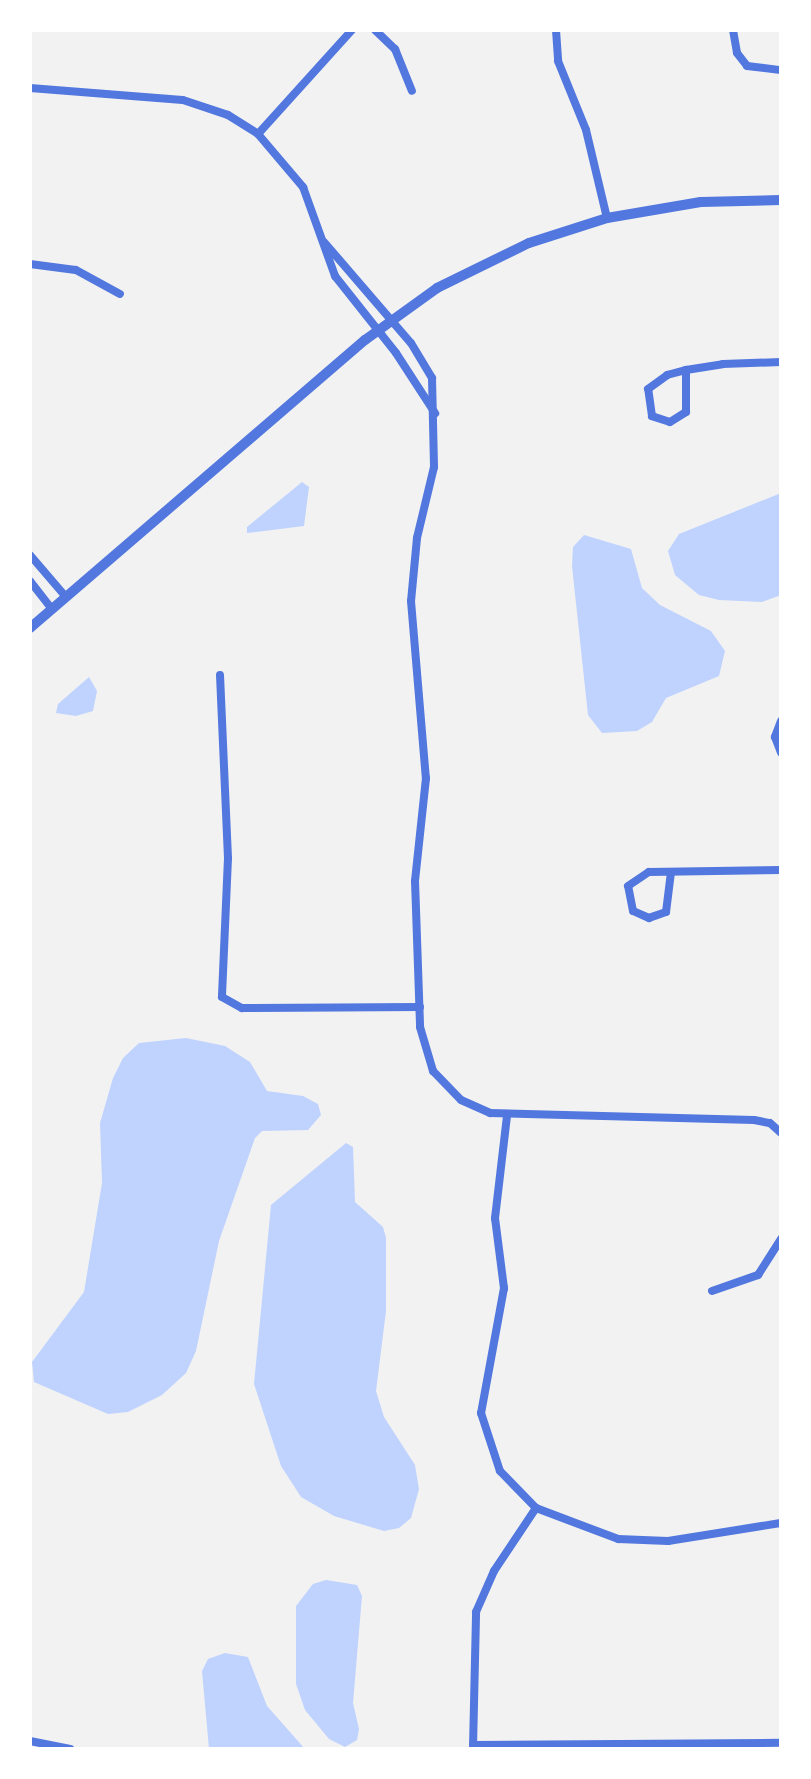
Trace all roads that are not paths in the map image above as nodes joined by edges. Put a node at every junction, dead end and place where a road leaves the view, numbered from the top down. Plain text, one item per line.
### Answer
1 (352, 30) edge
2 (375, 30) edge
3 (556, 30) edge
4 (733, 30) edge
5 (781, 70) edge
6 (30, 88) edge
7 (412, 91) dead end
8 (258, 134) junction
9 (781, 200) edge
10 (607, 218) junction
11 (324, 242) junction
12 (30, 264) edge
13 (120, 294) dead end
14 (391, 319) junction
15 (377, 330) junction
16 (781, 362) edge
17 (686, 370) junction
18 (435, 414) junction
19 (30, 555) edge
20 (30, 581) edge
21 (66, 597) junction
22 (52, 609) junction
23 (30, 628) edge
24 (220, 675) dead end
25 (781, 721) edge
26 (781, 753) edge
27 (781, 870) edge
28 (671, 872) junction
29 (420, 1007) junction
30 (507, 1116) junction
31 (781, 1133) edge
32 (781, 1239) edge
33 (712, 1291) dead end
34 (536, 1508) junction
35 (781, 1523) edge
36 (30, 1741) edge
37 (781, 1743) edge
38 (473, 1747) edge
39 (70, 1749) edge

1 - 8 street
2 - 7 street
3 - 10 street
4 - 5 street
6 - 8 street
8 - 11 street
9 - 10 street
10 - 14 street
11 - 14 street
11 - 15 street
12 - 13 street
14 - 15 street
14 - 18 street
15 - 18 street
15 - 21 street
16 - 17 street
17 - 17 street
18 - 29 street
19 - 21 street
20 - 22 street
21 - 22 street
22 - 23 street
24 - 29 street
25 - 26 street
27 - 28 street
28 - 28 street
29 - 30 street
30 - 31 street
30 - 34 street
32 - 33 street
34 - 35 street
34 - 38 street
36 - 39 street
37 - 38 street

